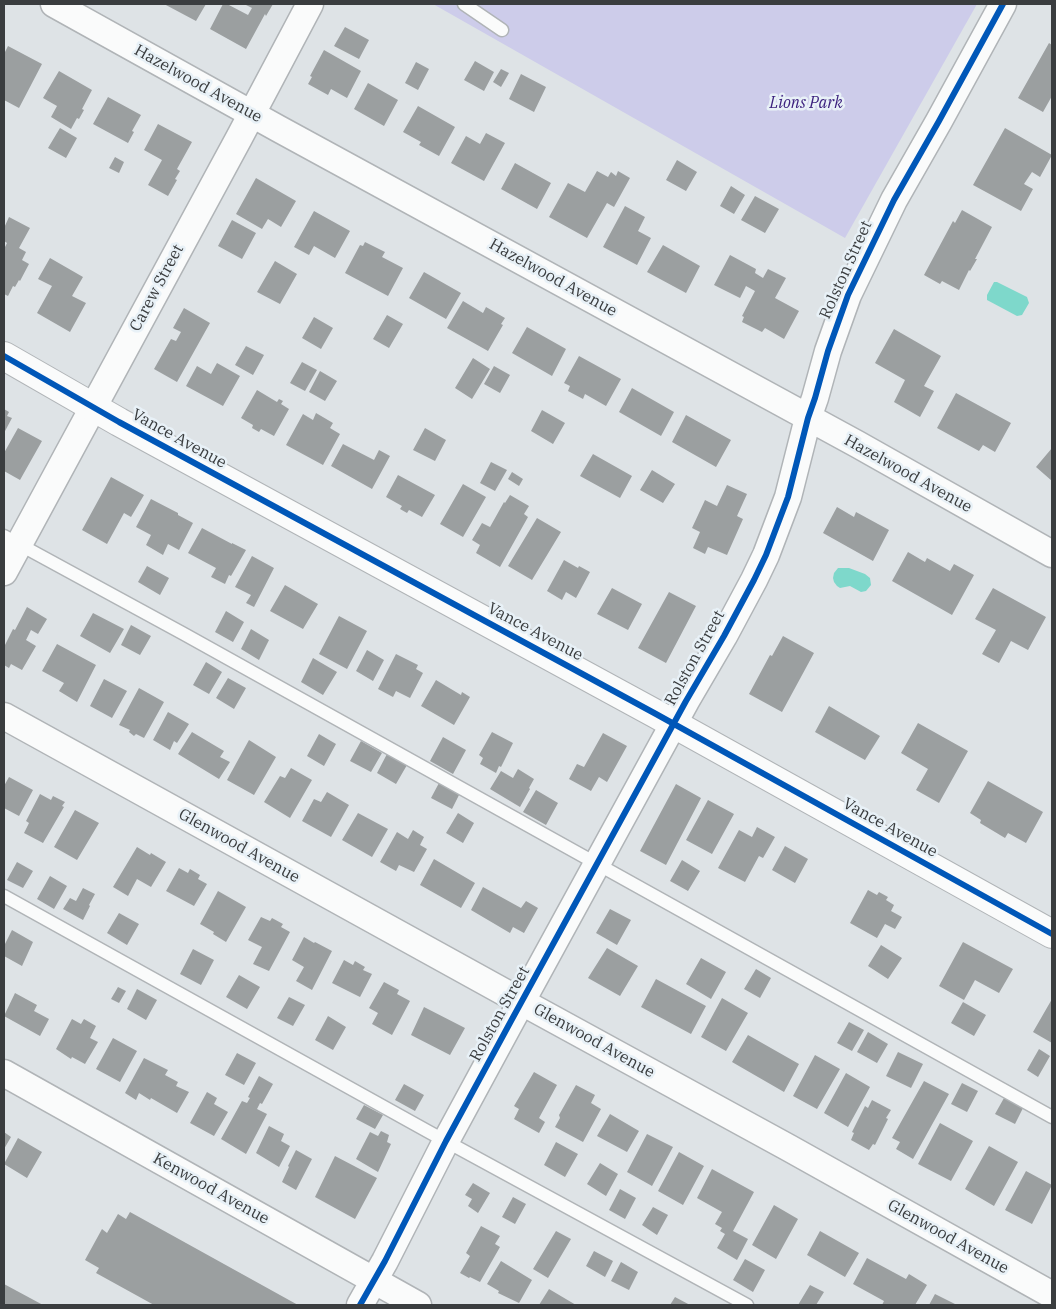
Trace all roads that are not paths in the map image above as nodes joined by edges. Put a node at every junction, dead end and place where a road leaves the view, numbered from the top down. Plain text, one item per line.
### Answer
1 (54, 4) edge
2 (310, 4) edge
3 (464, 4) edge
4 (1003, 4) edge
5 (502, 30) dead end
6 (252, 113) junction
7 (4, 356) edge
8 (94, 407) junction
9 (808, 418) junction
10 (11, 540) edge
11 (1052, 554) edge
12 (4, 572) edge
13 (4, 716) edge
14 (674, 724) junction
15 (597, 863) junction
16 (4, 896) edge
17 (1052, 934) edge
18 (522, 1002) junction
19 (4, 1073) edge
20 (1052, 1117) edge
21 (446, 1141) junction
22 (374, 1281) junction
23 (1052, 1295) edge
24 (360, 1305) edge
25 (418, 1305) edge
26 (747, 1305) edge

1 - 6 street, Hazelwood Avenue
2 - 6 street, Carew Street
3 - 5 lane
4 - 9 street, Rolston Street
6 - 8 street, Carew Street
6 - 9 street, Hazelwood Avenue
7 - 8 street, Vance Avenue
8 - 10 street, Carew Street
8 - 14 street, Vance Avenue
9 - 11 street, Hazelwood Avenue
9 - 14 street, Rolston Street
10 - 12 street, Carew Street
10 - 15 lane
13 - 18 street, Glenwood Avenue
14 - 15 street, Rolston Street
14 - 17 street, Vance Avenue
15 - 18 street, Rolston Street
15 - 20 lane
16 - 21 lane
18 - 21 street, Rolston Street
18 - 23 street, Glenwood Avenue
19 - 22 street, Kenwood Avenue
21 - 22 street, Rolston Street
21 - 26 lane
22 - 24 street, Rolston Street
22 - 25 street, Kenwood Avenue

